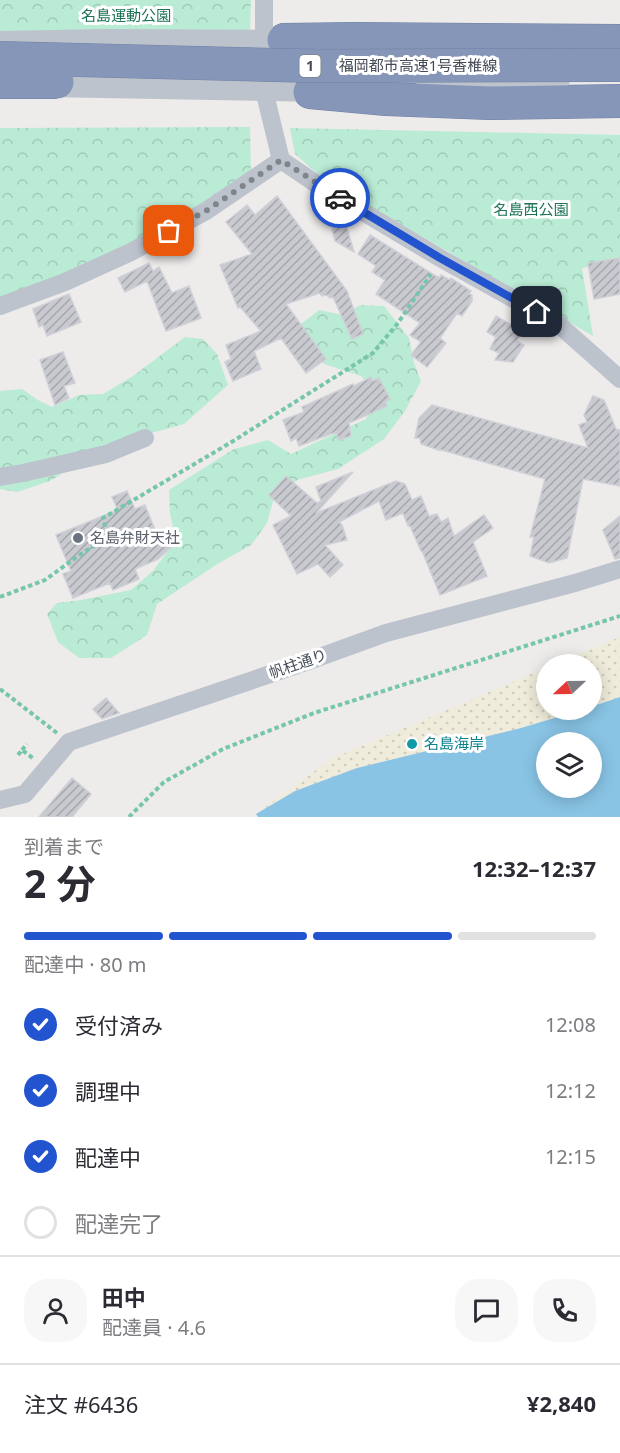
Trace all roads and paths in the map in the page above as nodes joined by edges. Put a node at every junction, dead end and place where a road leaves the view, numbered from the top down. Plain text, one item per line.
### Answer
1 (264, 0) edge
2 (274, 40) junction
3 (620, 41) edge
4 (0, 42) edge
5 (620, 56) edge
6 (0, 58) edge
7 (620, 65) edge
8 (620, 78) edge
9 (0, 83) edge
10 (620, 86) edge
11 (264, 90) junction
12 (310, 92) junction
13 (620, 101) edge
14 (281, 160) junction
15 (436, 266) junction
16 (0, 306) edge
17 (620, 379) edge
18 (145, 438) dead end
19 (0, 477) edge
20 (620, 570) edge
21 (0, 597) edge
22 (620, 616) edge
23 (0, 689) edge
24 (60, 735) dead end
25 (27, 744) dead end
26 (22, 750) junction
27 (18, 755) dead end
28 (38, 762) dead end
29 (0, 800) edge
30 (129, 817) edge

1 - 2 street
2 - 3 highway
2 - 4 street
2 - 5 street
2 - 11 street
6 - 7 highway, 福岡都市高速1号香椎線 / 1, bridge
8 - 12 street
9 - 10 highway, 福岡都市高速1号香椎線 / 1, bridge
9 - 11 street
11 - 12 street
11 - 14 street
12 - 13 highway
14 - 15 street
14 - 16 street
15 - 17 street
15 - 21 path
18 - 19 street
20 - 29 street, 帆柱通り
22 - 30 path
23 - 24 path
25 - 26 path
26 - 27 path
26 - 28 path

